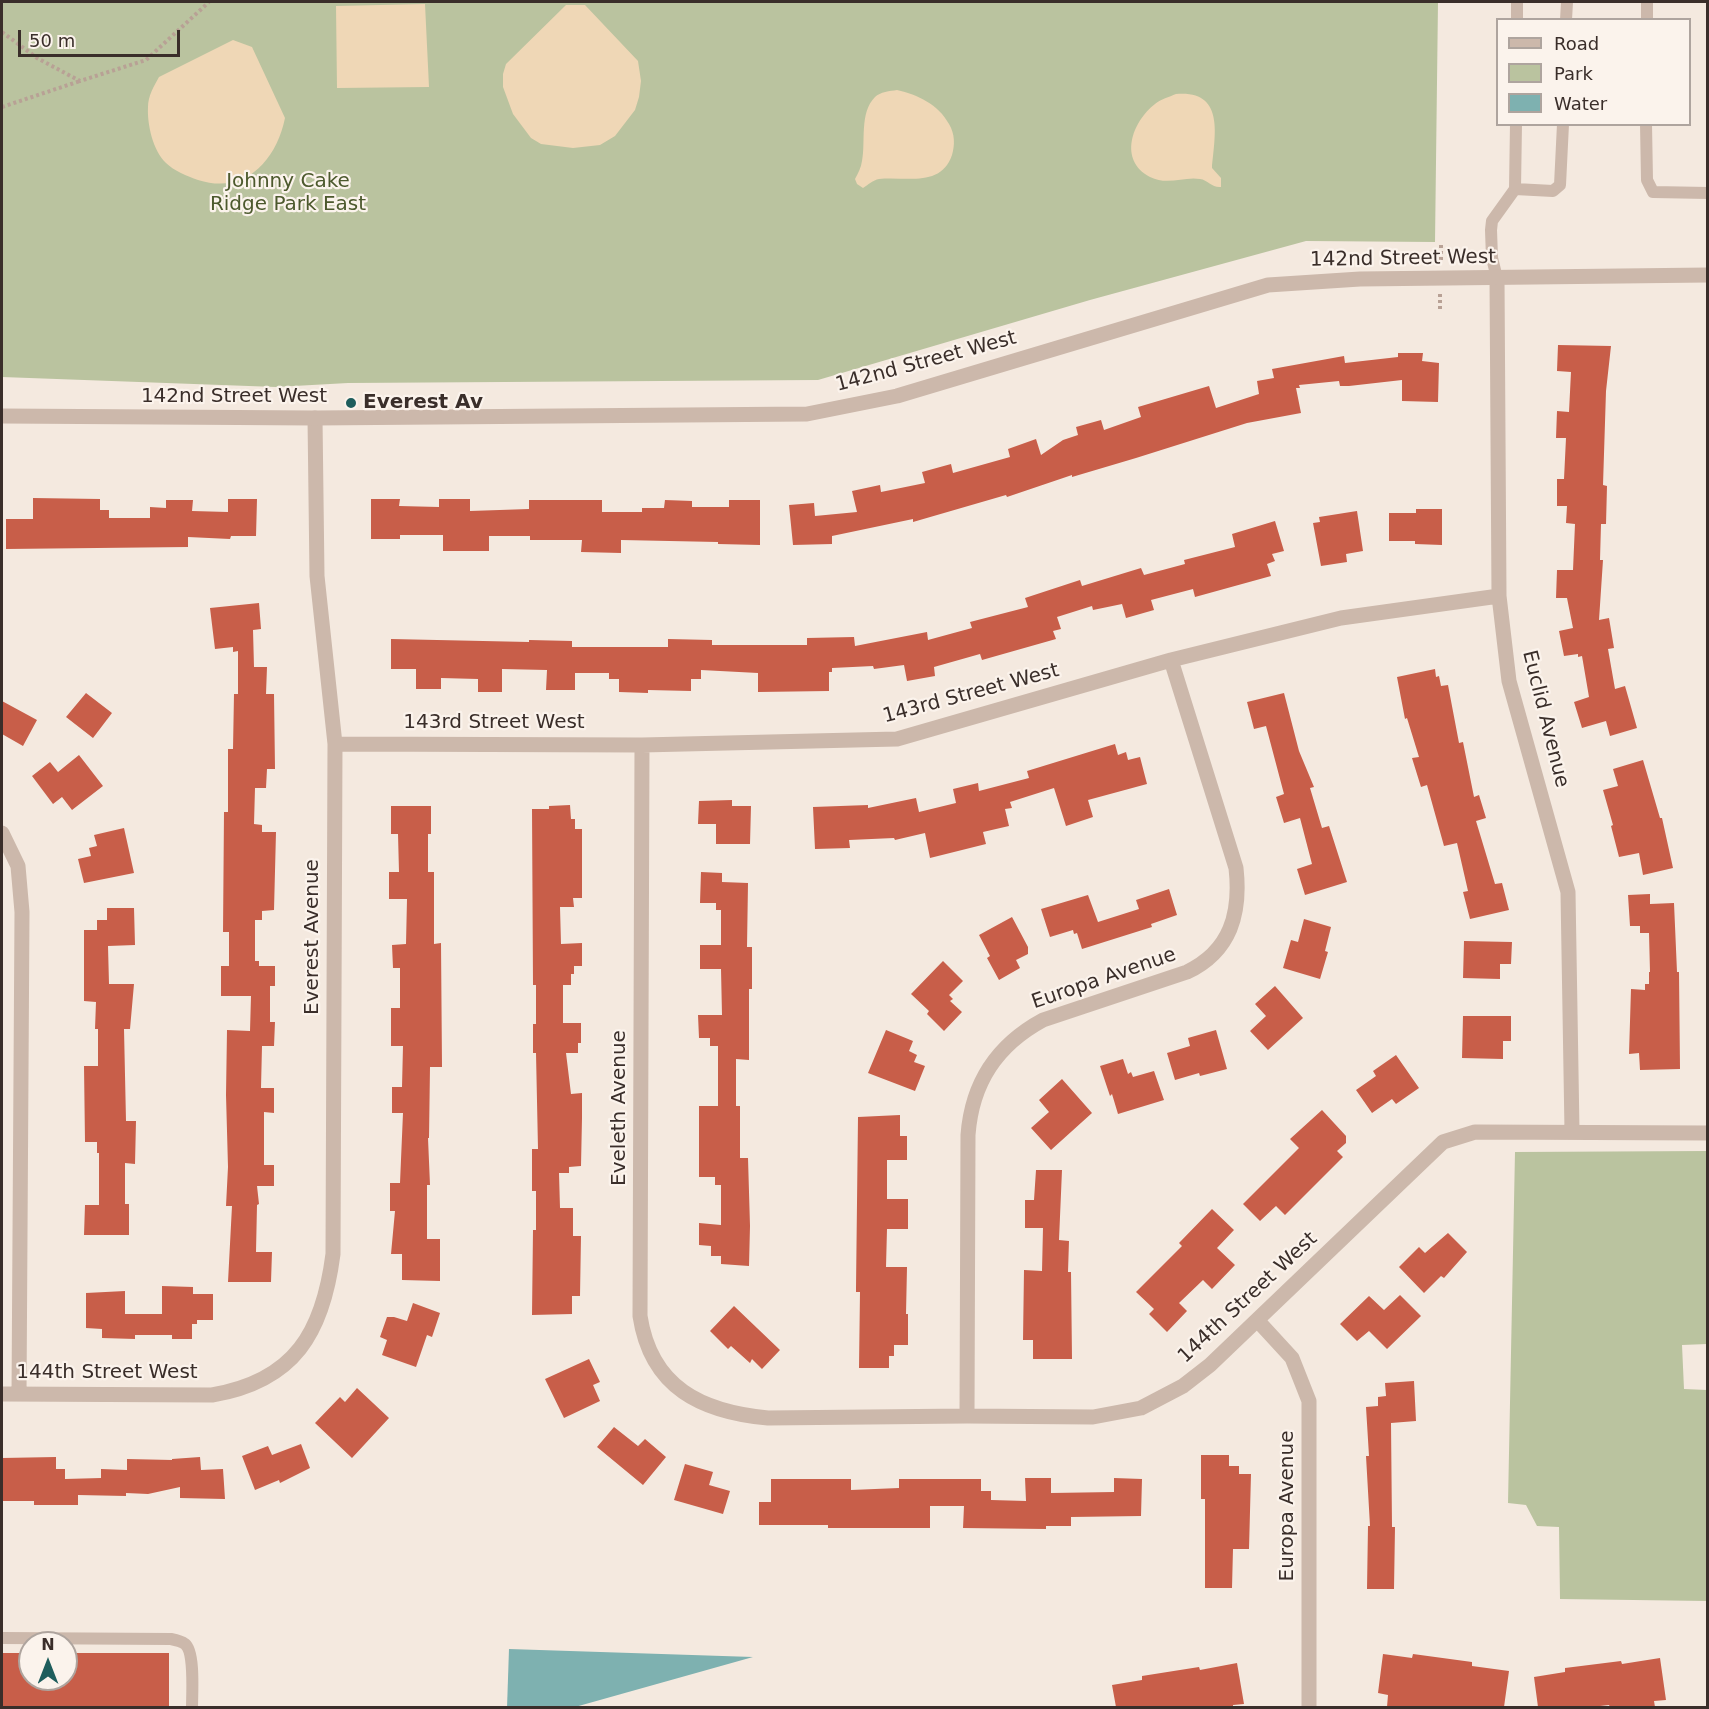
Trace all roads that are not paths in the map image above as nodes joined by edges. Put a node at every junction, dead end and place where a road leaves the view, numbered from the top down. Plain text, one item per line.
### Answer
1 (1517, 2) edge
2 (1567, 2) edge
3 (1647, 2) edge
4 (1516, 18) edge
5 (1566, 18) edge
6 (1647, 18) edge
7 (1516, 126) edge
8 (1563, 126) edge
9 (1646, 126) edge
10 (1515, 189) junction
11 (1707, 193) edge
12 (1707, 275) edge
13 (1497, 278) junction
14 (2, 416) edge
15 (315, 418) junction
16 (1499, 596) junction
17 (1172, 660) junction
18 (335, 744) junction
19 (642, 745) junction
20 (2, 833) edge
21 (1572, 1131) junction
22 (1707, 1133) edge
23 (1258, 1321) junction
24 (2, 1394) edge
25 (19, 1394) junction
26 (212, 1395) joint
27 (744, 1416) joint
28 (967, 1416) junction
29 (2, 1638) edge
30 (192, 1707) edge
31 (1309, 1707) edge

1 - 4 lane
2 - 5 lane
3 - 6 lane
7 - 10 lane
8 - 10 lane
9 - 11 lane
10 - 13 lane
12 - 13 street, 142nd Street West
13 - 15 street, 142nd Street West
13 - 16 street, Euclid Avenue
14 - 15 street, 142nd Street West
15 - 18 street, Everest Avenue
16 - 17 street, 143rd Street West
16 - 21 street, Euclid Avenue
17 - 19 street, 143rd Street West
17 - 28 street, Europa Avenue
18 - 19 street, 143rd Street West
18 - 26 street, Everest Avenue
19 - 27 street, Eveleth Avenue
20 - 25 street
21 - 22 street, 144th Street West
21 - 23 street, 144th Street West
23 - 28 street, 144th Street West
23 - 31 street, Europa Avenue
24 - 25 street, 144th Street West
25 - 26 street, 144th Street West
27 - 28 street, 144th Street West
29 - 30 lane

